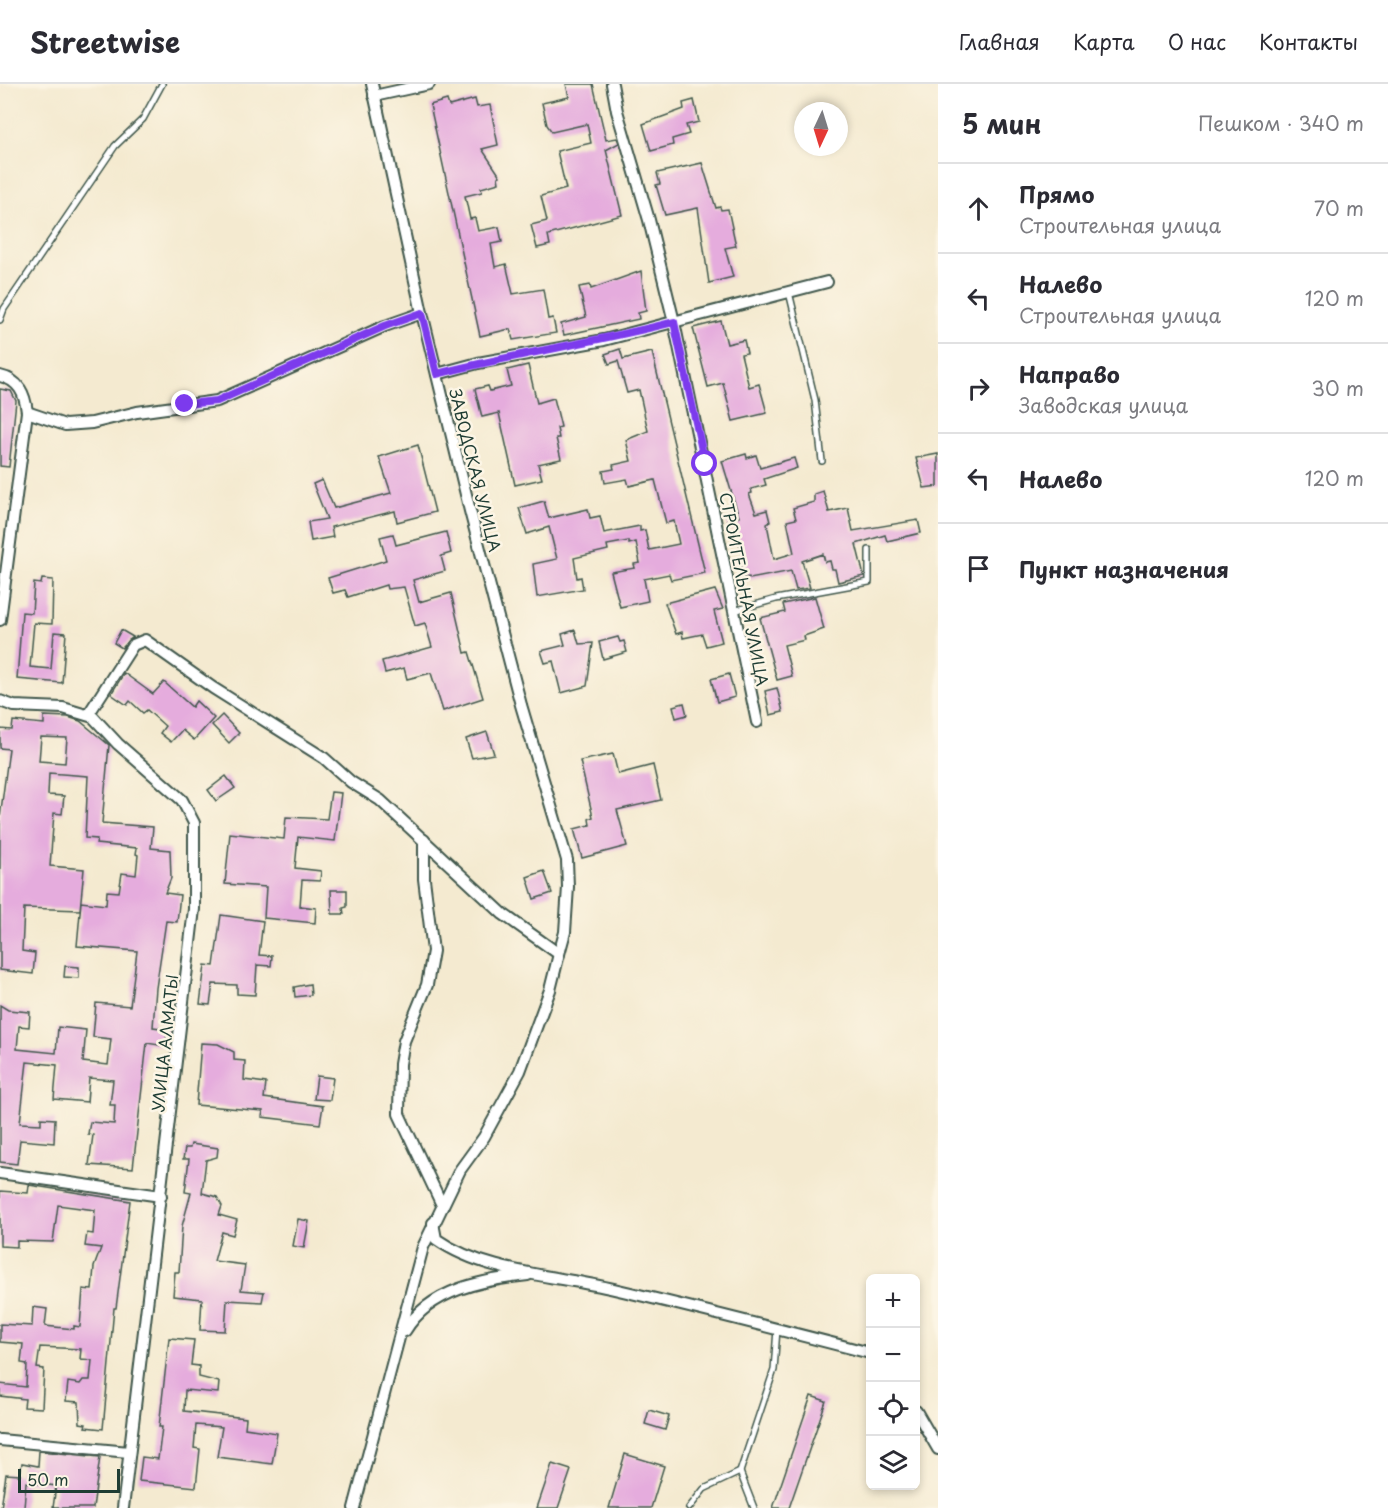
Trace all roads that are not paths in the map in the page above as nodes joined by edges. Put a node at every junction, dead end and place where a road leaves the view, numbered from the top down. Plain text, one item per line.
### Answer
1 (155, 84) edge
2 (162, 84) edge
3 (372, 84) edge
4 (429, 84) edge
5 (612, 84) edge
6 (158, 92) junction
7 (374, 96) junction
8 (827, 282) dead end
9 (789, 292) junction
10 (422, 313) junction
11 (0, 320) edge
12 (674, 322) junction
13 (437, 374) junction
14 (0, 376) edge
15 (27, 412) junction
16 (822, 461) dead end
17 (868, 550) dead end
18 (732, 611) junction
19 (0, 620) edge
20 (0, 701) edge
21 (88, 715) junction
22 (757, 722) dead end
23 (424, 840) junction
24 (559, 954) junction
25 (0, 1173) edge
26 (161, 1196) junction
27 (442, 1205) junction
28 (433, 1223) junction
29 (540, 1274) junction
30 (777, 1329) junction
31 (399, 1341) junction
32 (866, 1352) edge
33 (920, 1419) edge
34 (0, 1440) edge
35 (938, 1449) edge
36 (129, 1452) junction
37 (741, 1472) junction
38 (123, 1508) edge
39 (354, 1508) edge
40 (689, 1508) edge
41 (754, 1508) edge

1 - 6 lane
2 - 6 lane
3 - 7 street, ЗАВОДСКАЯ УЛИЦА
4 - 7 street
5 - 12 street, СТРОИТЕЛЬНАЯ УЛИЦА
6 - 11 lane
7 - 10 street, ЗАВОДСКАЯ УЛИЦА
8 - 9 street
9 - 12 street
9 - 16 lane
10 - 13 street, ЗАВОДСКАЯ УЛИЦА
10 - 15 street
12 - 13 street
12 - 18 street, СТРОИТЕЛЬНАЯ УЛИЦА
13 - 24 street, ЗАВОДСКАЯ УЛИЦА
14 - 15 street
15 - 19 street
17 - 18 lane
18 - 22 street, СТРОИТЕЛЬНАЯ УЛИЦА
20 - 21 street, УЛИЦА АЛМАТЫ
21 - 23 street
21 - 26 street, УЛИЦА АЛМАТЫ
23 - 24 street
23 - 27 street
24 - 27 street, ЗАВОДСКАЯ УЛИЦА
25 - 26 street
26 - 36 street, УЛИЦА АЛМАТЫ
27 - 28 street, ЗАВОДСКАЯ УЛИЦА
28 - 29 street
28 - 31 street, ЗАВОДСКАЯ УЛИЦА
29 - 30 street
29 - 31 street
30 - 32 street
30 - 37 lane
31 - 39 street, ЗАВОДСКАЯ УЛИЦА
33 - 35 street
34 - 36 street
36 - 38 street, УЛИЦА АЛМАТЫ
37 - 40 lane
37 - 41 lane

